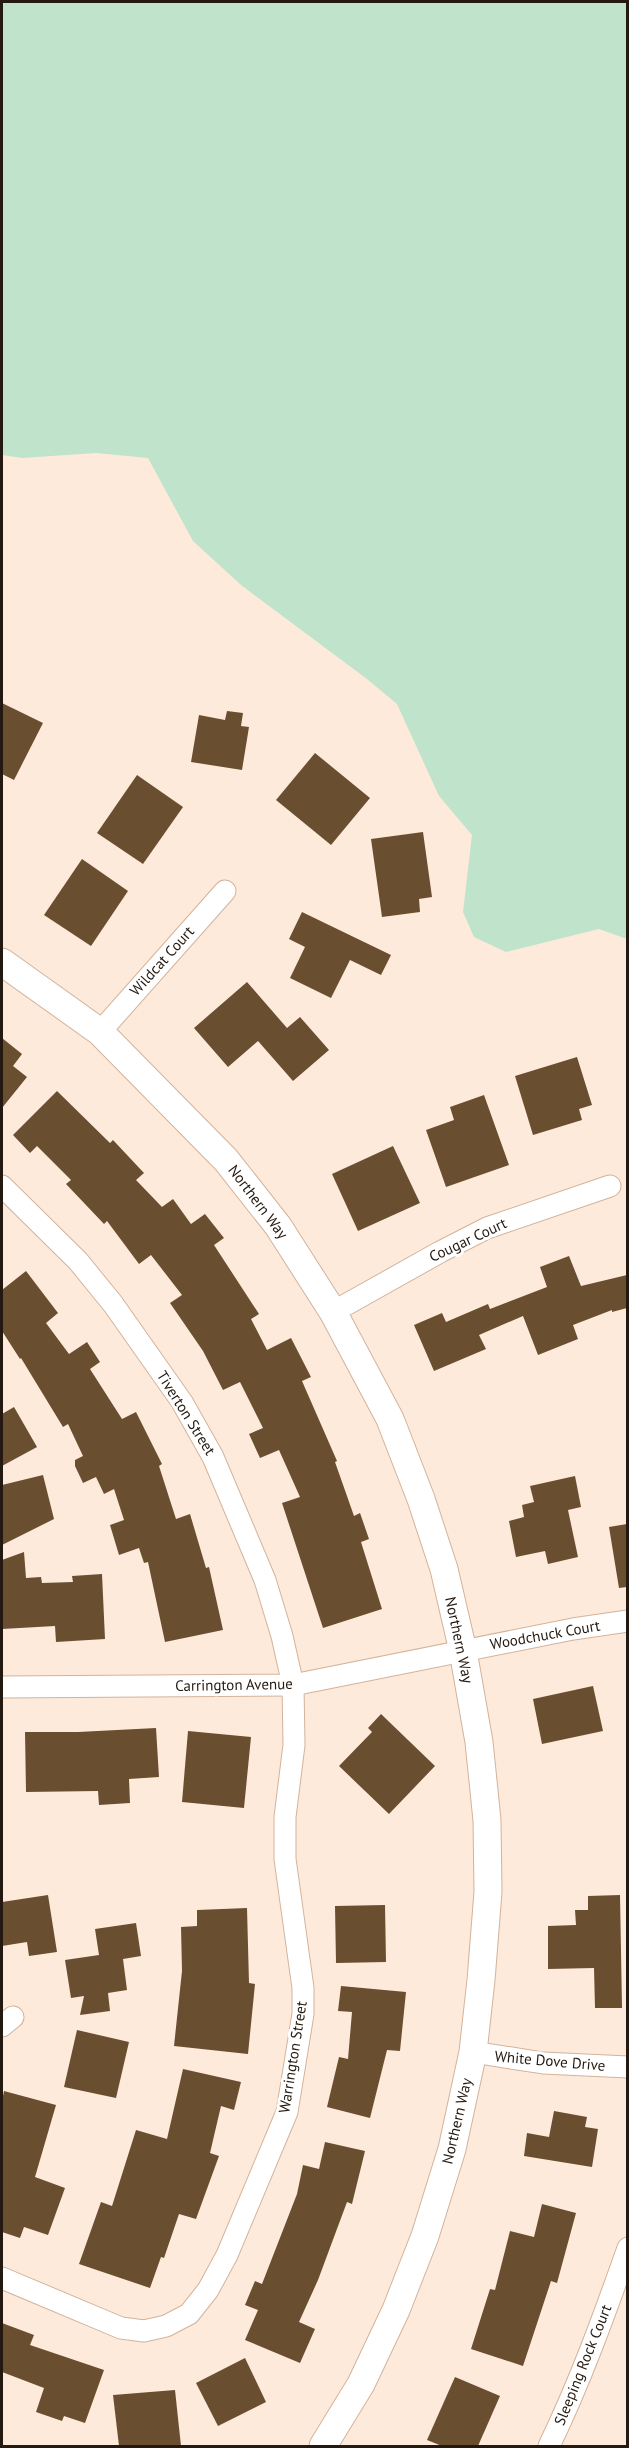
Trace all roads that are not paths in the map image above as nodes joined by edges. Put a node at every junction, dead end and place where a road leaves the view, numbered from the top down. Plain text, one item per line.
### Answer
1 (225, 891) dead end
2 (2, 962) edge
3 (100, 1032) junction
4 (2, 1186) edge
5 (610, 1186) dead end
6 (333, 1312) junction
7 (627, 1621) edge
8 (463, 1650) junction
9 (293, 1685) junction
10 (2, 1687) edge
11 (473, 2052) junction
12 (627, 2067) edge
13 (627, 2248) edge
14 (2, 2278) edge
15 (323, 2446) edge
16 (549, 2446) edge

1 - 3 street, Wildcat Court
2 - 3 street, Northern Way
3 - 6 street, Northern Way
4 - 9 street, Tiverton Street
5 - 6 street, Cougar Court
6 - 8 street, Northern Way
7 - 8 street, Woodchuck Court
8 - 9 street, Carrington Avenue
8 - 11 street, Northern Way
9 - 10 street, Carrington Avenue
9 - 14 street, Warrington Street
11 - 12 street, White Dove Drive
11 - 15 street, Northern Way
13 - 16 street, Sleeping Rock Court

